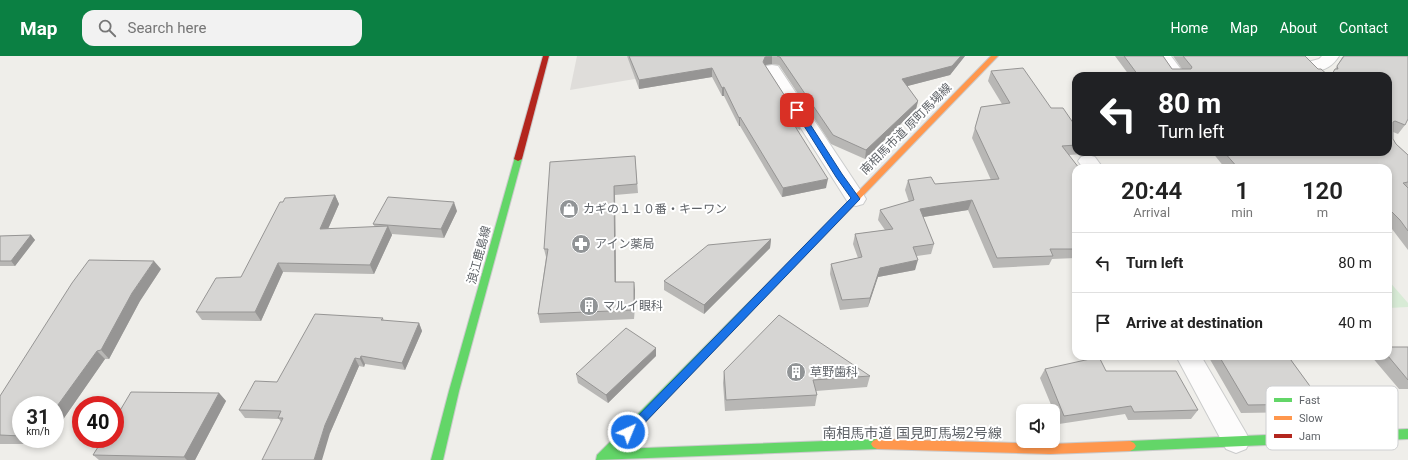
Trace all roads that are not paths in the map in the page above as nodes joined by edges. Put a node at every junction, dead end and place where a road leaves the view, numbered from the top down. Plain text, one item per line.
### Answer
1 (546, 56) edge
2 (995, 56) edge
3 (1163, 56) edge
4 (1331, 56) edge
5 (1314, 66) edge
6 (772, 70) dead end
7 (1175, 72) edge
8 (856, 199) junction
9 (1190, 360) edge
10 (1398, 434) edge
11 (1408, 434) edge
12 (1266, 440) edge
13 (1236, 441) junction
14 (603, 457) edge
15 (437, 460) edge

1 - 15 street, 浪江鹿島線
2 - 8 street, 南相馬市道 原町馬場線
3 - 7 street
4 - 5 street
6 - 8 street
8 - 14 street, 南相馬市道 原町馬場線
9 - 13 street
10 - 11 street, 南相馬市道 国見町馬場2号線
12 - 13 street, 南相馬市道 国見町馬場2号線
13 - 14 street, 南相馬市道 国見町馬場2号線

